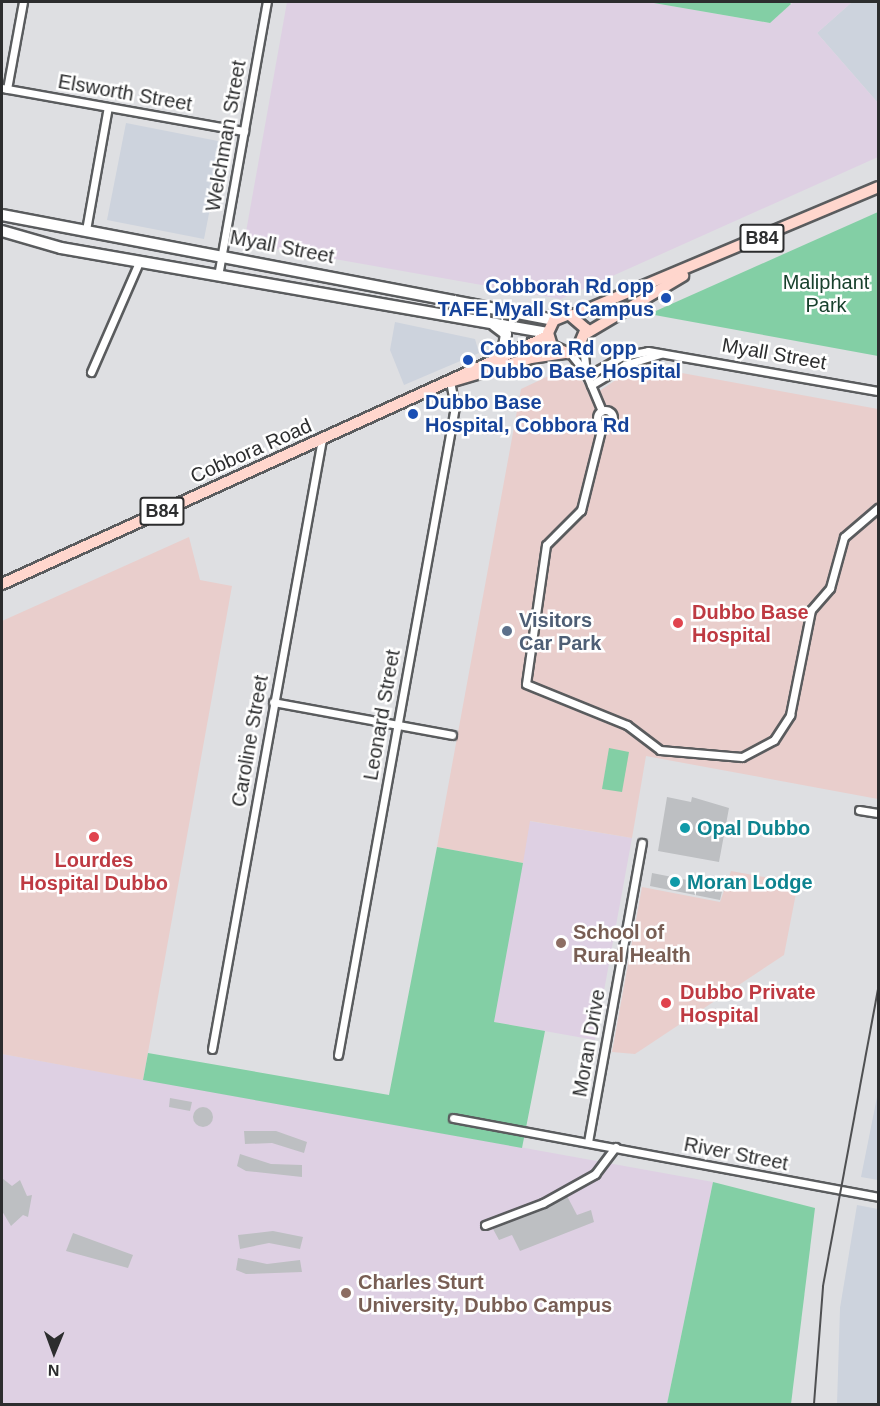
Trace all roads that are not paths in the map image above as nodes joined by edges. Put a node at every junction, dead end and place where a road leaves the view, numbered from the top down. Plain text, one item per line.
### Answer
1 (23, 2) edge
2 (267, 2) edge
3 (4, 88) edge
4 (108, 107) junction
5 (244, 131) junction
6 (879, 187) edge
7 (2, 215) edge
8 (86, 230) junction
9 (2, 231) edge
10 (222, 254) junction
11 (138, 262) junction
12 (696, 268) junction
13 (218, 276) junction
14 (574, 315) junction
15 (554, 320) junction
16 (489, 322) junction
17 (587, 333) junction
18 (548, 334) junction
19 (583, 345) junction
20 (568, 353) junction
21 (662, 354) junction
22 (502, 358) junction
23 (91, 372) dead end
24 (586, 374) junction
25 (450, 382) junction
26 (591, 385) junction
27 (879, 391) edge
28 (602, 411) junction
29 (602, 426) junction
30 (322, 439) junction
31 (879, 508) edge
32 (2, 584) edge
33 (273, 702) junction
34 (397, 724) junction
35 (452, 735) dead end
36 (859, 810) dead end
37 (879, 813) edge
38 (642, 843) dead end
39 (212, 1049) dead end
40 (338, 1055) dead end
41 (453, 1118) dead end
42 (588, 1142) junction
43 (615, 1147) junction
44 (879, 1197) edge
45 (485, 1225) dead end

1 - 3 street
2 - 5 street, Welchman Street
3 - 4 street, Elsworth Street
4 - 5 street, Elsworth Street
4 - 8 street
5 - 10 street, Welchman Street
6 - 12 main road, B84
7 - 8 street, Myall Street
8 - 10 street, Myall Street
9 - 11 street, Myall Street
10 - 13 street, Welchman Street
10 - 15 street, Myall Street
11 - 13 street, Myall Street
11 - 23 street
12 - 14 main road, B84
12 - 17 main road, B84
13 - 16 street, Myall Street
14 - 15 main road, B84
14 - 17 main road
15 - 18 main road
16 - 18 street, Myall Street
16 - 22 street
17 - 19 main road
18 - 20 main road
18 - 22 main road, Cobbora Road / B84
19 - 20 main road, B84
19 - 24 street
20 - 24 street
20 - 25 main road, Cobbora Road / B84
21 - 24 street, Myall Street
21 - 26 street, Myall Street
21 - 27 street, Myall Street
22 - 25 main road, Cobbora Road / B84
24 - 26 street
25 - 30 main road, Cobbora Road / B84
25 - 34 street, Leonard Street
26 - 28 street
28 - 29 street
28 - 29 street
29 - 31 street
30 - 32 main road, Cobbora Road / B84
30 - 33 street, Caroline Street
33 - 34 street
33 - 39 street, Caroline Street
34 - 35 street
34 - 40 street, Leonard Street
36 - 37 street
38 - 42 street, Moran Drive
41 - 42 street, River Street
42 - 43 street, River Street
43 - 44 street, River Street
43 - 45 street

